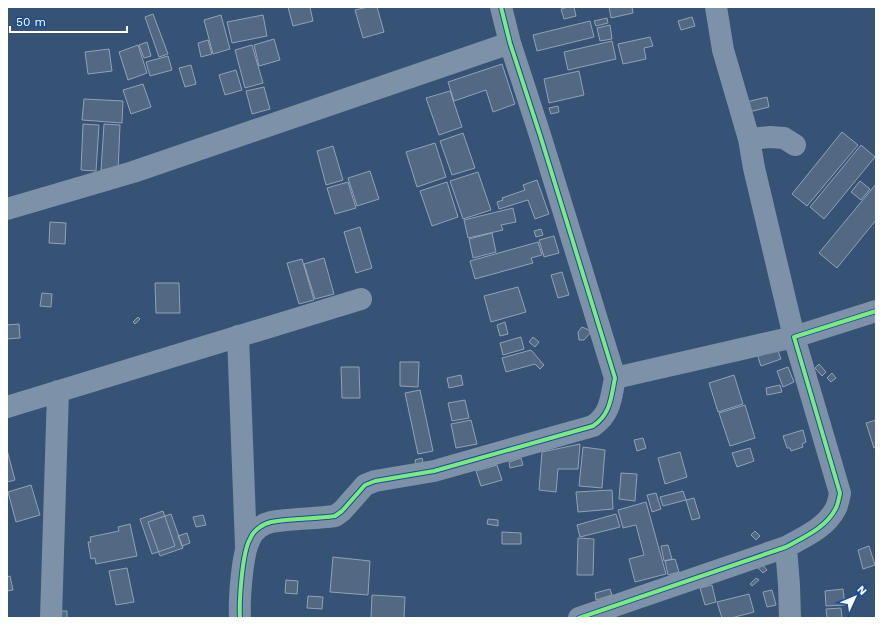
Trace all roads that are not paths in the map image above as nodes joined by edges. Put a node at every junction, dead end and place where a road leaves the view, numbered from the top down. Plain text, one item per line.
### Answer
1 (501, 7) edge
2 (716, 7) edge
3 (510, 43) junction
4 (749, 139) junction
5 (795, 145) dead end
6 (7, 209) edge
7 (361, 299) dead end
8 (876, 311) edge
9 (238, 336) junction
10 (794, 337) junction
11 (615, 378) junction
12 (58, 391) junction
13 (7, 407) edge
14 (246, 546) junction
15 (786, 547) junction
16 (590, 616) edge
17 (50, 618) edge
18 (240, 618) edge
19 (790, 618) edge

1 - 3 street
2 - 4 street
3 - 6 street
3 - 11 street
4 - 5 street
4 - 10 street
7 - 9 street
8 - 10 street
9 - 12 street
9 - 14 street
10 - 11 street
10 - 15 street
11 - 14 street
12 - 13 street
12 - 17 street
14 - 18 street
15 - 16 street
15 - 19 street

